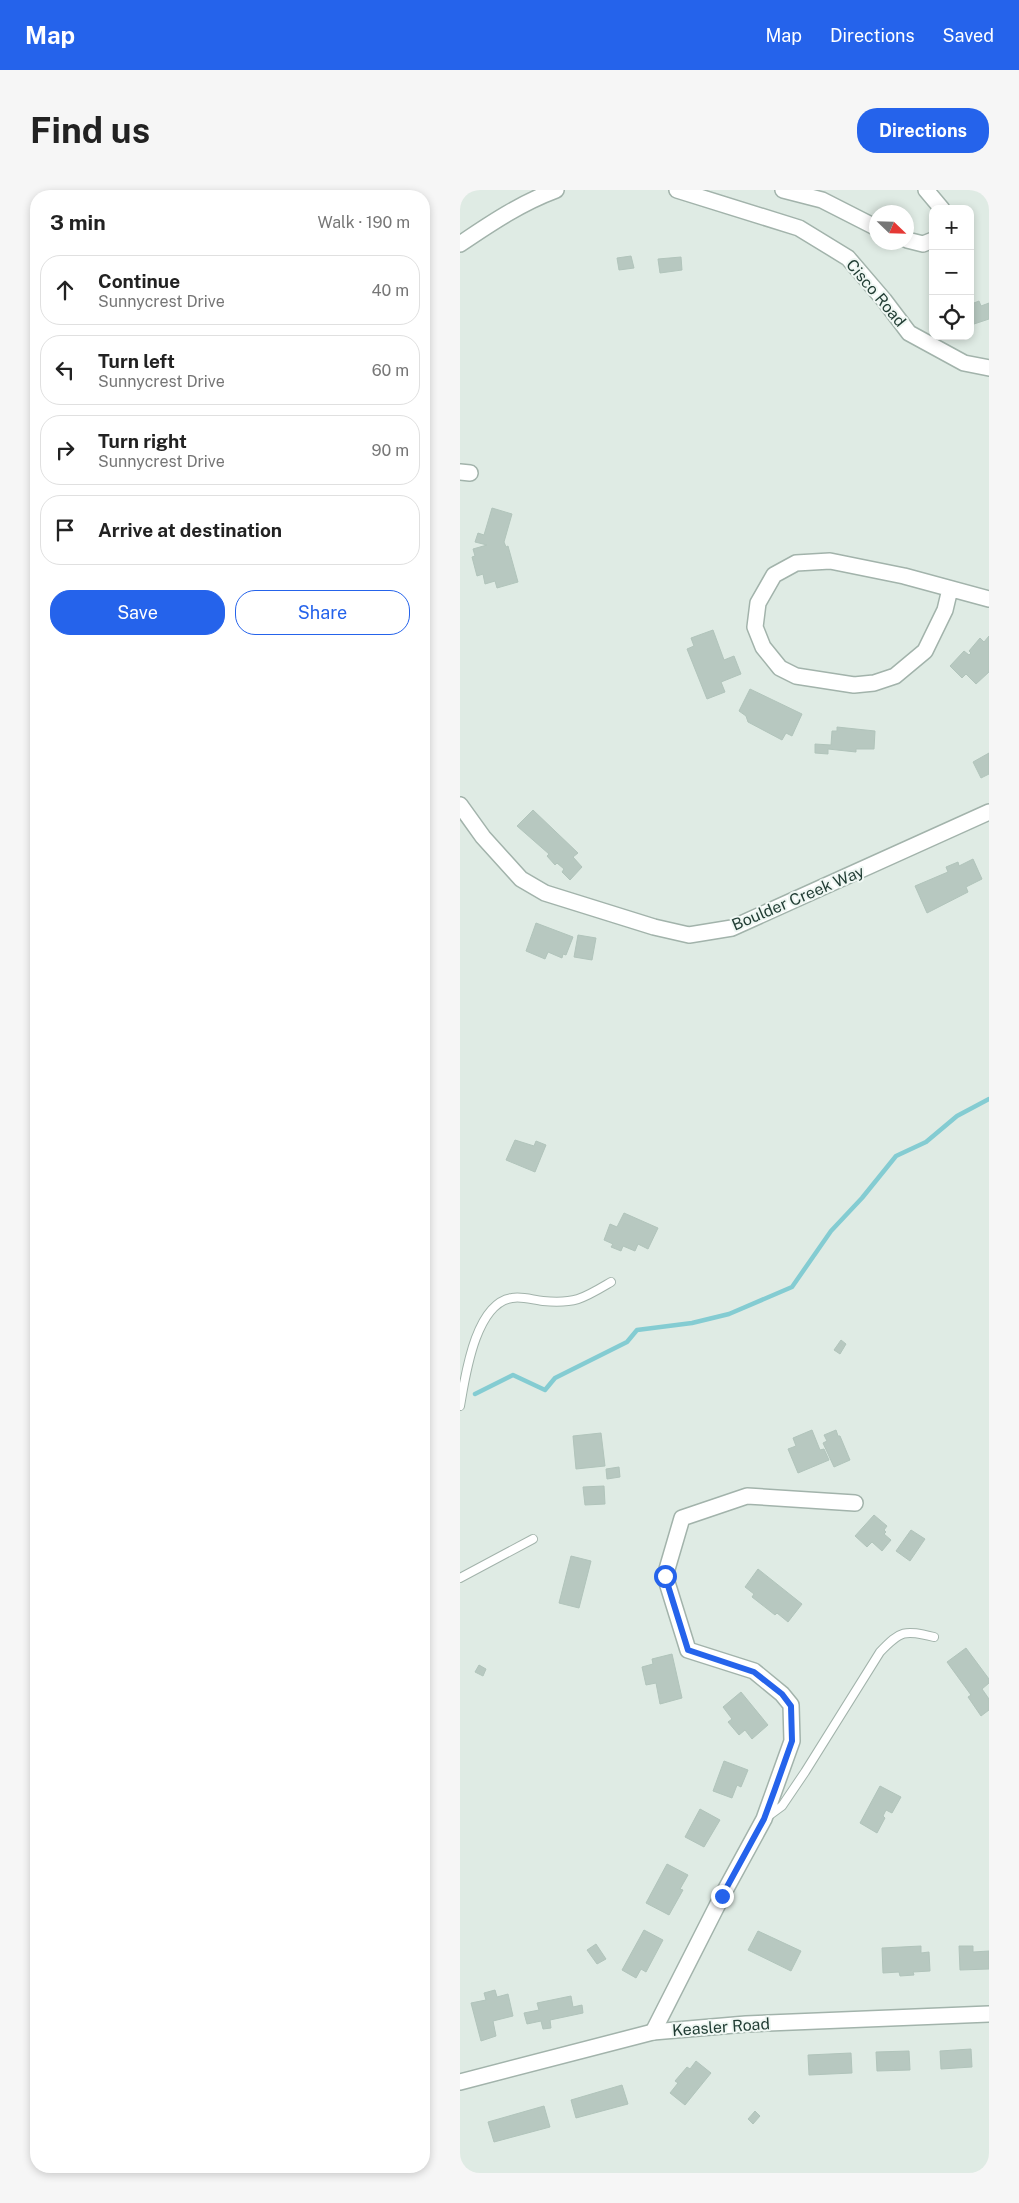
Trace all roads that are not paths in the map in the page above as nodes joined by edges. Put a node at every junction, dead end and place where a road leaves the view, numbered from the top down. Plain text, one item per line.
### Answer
1 (556, 190) edge
2 (677, 190) edge
3 (782, 190) edge
4 (926, 190) edge
5 (939, 205) edge
6 (869, 224) edge
7 (914, 242) edge
8 (929, 242) edge
9 (460, 244) edge
10 (989, 368) edge
11 (950, 589) junction
12 (989, 599) edge
13 (460, 804) edge
14 (989, 812) edge
15 (611, 1282) dead end
16 (460, 1406) edge
17 (855, 1503) dead end
18 (533, 1539) dead end
19 (460, 1578) edge
20 (934, 1637) dead end
21 (764, 1819) junction
22 (989, 2014) edge
23 (653, 2032) junction
24 (460, 2082) edge

1 - 9 street
2 - 10 street, Cisco Road
3 - 6 street
4 - 5 street
7 - 8 street
11 - 11 street
11 - 12 street
13 - 14 street, Boulder Creek Way
15 - 16 lane
17 - 21 street
18 - 19 lane
20 - 21 lane
21 - 23 street
22 - 23 street, Keasler Road
23 - 24 street, Keasler Road

